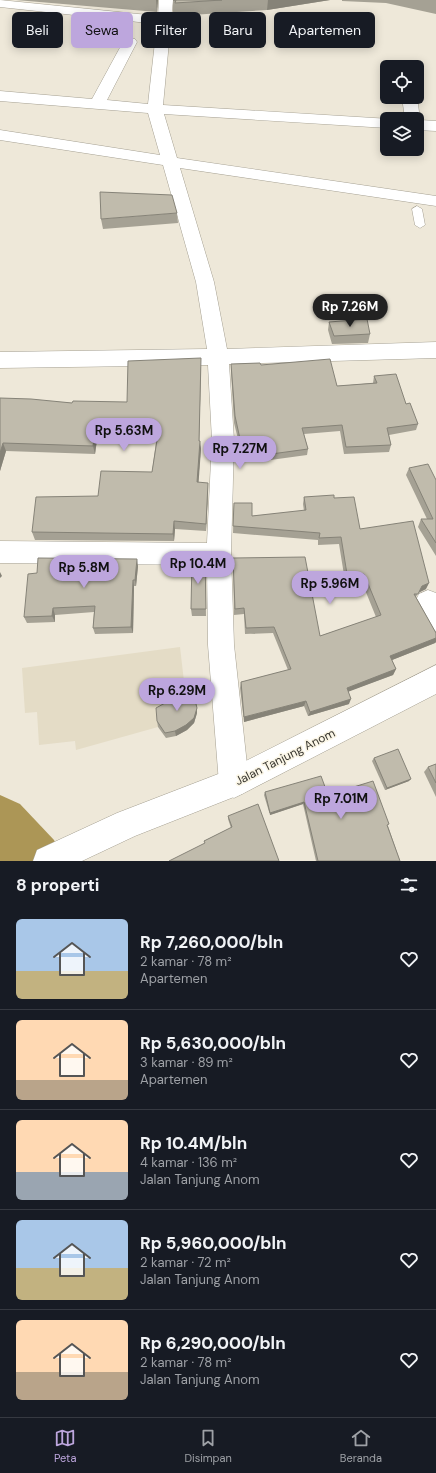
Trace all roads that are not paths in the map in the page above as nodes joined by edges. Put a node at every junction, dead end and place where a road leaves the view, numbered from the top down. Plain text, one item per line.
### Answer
1 (166, 0) edge
2 (0, 3) edge
3 (165, 12) edge
4 (141, 18) edge
5 (127, 48) edge
6 (161, 48) edge
7 (0, 96) edge
8 (97, 104) junction
9 (155, 109) junction
10 (380, 123) edge
11 (424, 125) edge
12 (436, 126) edge
13 (0, 135) edge
14 (0, 144) edge
15 (171, 166) junction
16 (436, 201) edge
17 (436, 350) edge
18 (218, 357) junction
19 (0, 360) edge
20 (0, 552) edge
21 (219, 554) junction
22 (436, 679) edge
23 (234, 783) junction
24 (48, 861) edge

1 - 3 street
2 - 4 street
5 - 8 street
6 - 9 street
7 - 8 street
8 - 9 street
9 - 10 street
9 - 15 street
11 - 12 street
13 - 15 street
14 - 15 street
15 - 16 street
15 - 18 street
17 - 18 street
18 - 19 street
18 - 21 street
20 - 21 street
21 - 23 street
22 - 23 street, Jalan Tanjung Anom
23 - 24 street, Jalan Tanjung Anom

